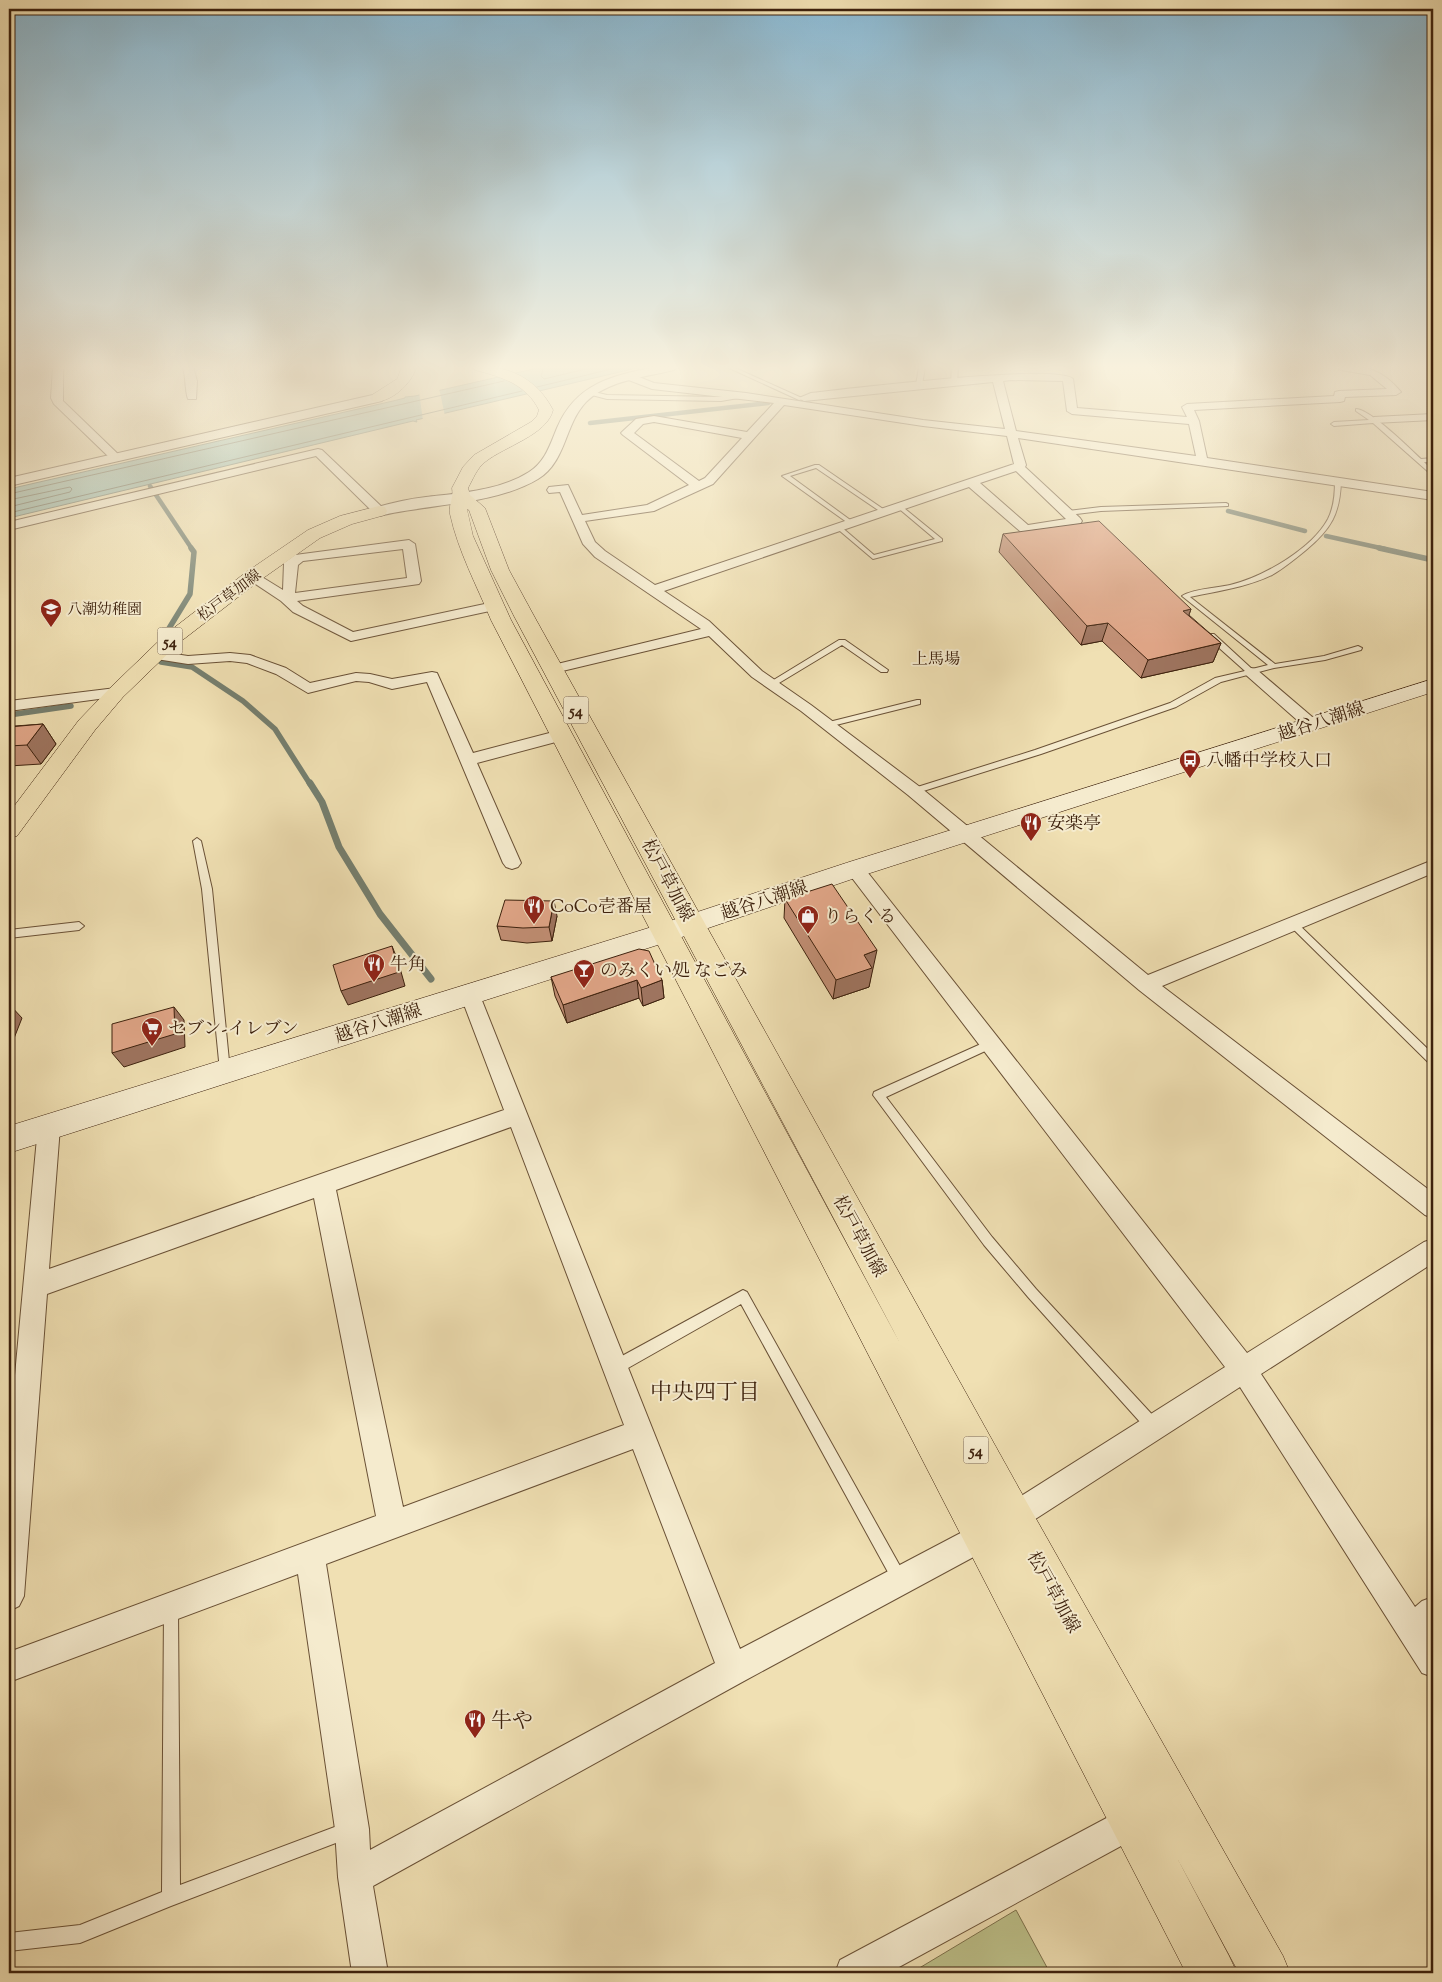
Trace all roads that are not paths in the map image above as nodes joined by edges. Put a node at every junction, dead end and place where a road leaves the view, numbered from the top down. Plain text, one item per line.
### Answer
1 (104, 459) edge
2 (287, 459) edge
3 (326, 459) edge
4 (478, 459) edge
5 (550, 459) edge
6 (662, 459) edge
7 (729, 459) edge
8 (1019, 459) edge
9 (1198, 459) edge
10 (1202, 460) joint
11 (1433, 460) edge
12 (1420, 461) joint
13 (1018, 468) junction
14 (1433, 474) edge
15 (1338, 481) junction
16 (9, 482) edge
17 (971, 482) junction
18 (699, 487) junction
19 (553, 490) dead end
20 (1433, 496) edge
21 (462, 497) junction
22 (899, 506) junction
23 (1226, 506) dead end
24 (379, 511) junction
25 (883, 511) junction
26 (1068, 513) junction
27 (577, 519) junction
28 (844, 524) junction
29 (9, 526) edge
30 (252, 577) junction
31 (655, 589) junction
32 (286, 598) junction
33 (494, 606) junction
34 (1202, 627) edge
35 (712, 631) junction
36 (1358, 648) dead end
37 (155, 655) junction
38 (1274, 666) junction
39 (554, 669) junction
40 (884, 670) dead end
41 (1251, 672) junction
42 (770, 684) junction
43 (1432, 686) edge
44 (116, 693) junction
45 (917, 702) dead end
46 (9, 706) edge
47 (1311, 724) junction
48 (828, 725) junction
49 (561, 735) junction
50 (468, 760) junction
51 (914, 791) junction
52 (9, 830) edge
53 (966, 835) junction
54 (197, 841) dead end
55 (512, 863) dead end
56 (1433, 866) edge
57 (855, 870) junction
58 (1292, 923) junction
59 (78, 926) dead end
60 (678, 929) junction
61 (9, 934) edge
62 (1146, 984) junction
63 (470, 994) junction
64 (992, 1044) junction
65 (1433, 1060) edge
66 (225, 1072) junction
67 (517, 1115) junction
68 (49, 1127) junction
69 (9, 1140) edge
70 (324, 1183) junction
71 (1433, 1207) edge
72 (1433, 1250) edge
73 (36, 1286) junction
74 (616, 1367) junction
75 (1243, 1369) junction
76 (1154, 1427) junction
77 (640, 1433) junction
78 (1012, 1515) junction
79 (392, 1524) junction
80 (982, 1537) junction
81 (310, 1557) junction
82 (900, 1581) junction
83 (9, 1596) edge
84 (171, 1608) junction
85 (1422, 1620) edge
86 (1433, 1662) edge
87 (9, 1667) edge
88 (733, 1670) junction
89 (1131, 1822) junction
90 (352, 1829) junction
91 (355, 1877) junction
92 (171, 1897) junction
93 (9, 1942) edge
94 (370, 1973) edge
95 (853, 1973) edge
96 (1212, 1973) edge
97 (1266, 1973) edge

1 - 16 street
2 - 29 street
3 - 24 street
4 - 21 main road, 松戸草加線 / 54
5 - 21 street
6 - 18 street
7 - 18 street
8 - 13 street
9 - 10 street
10 - 15 street
11 - 12 lane
12 - 14 lane
13 - 17 street
13 - 26 street
15 - 20 street
15 - 38 lane
17 - 22 street
17 - 26 street
18 - 27 street
19 - 27 street
21 - 24 street
21 - 33 main road, 松戸草加線 / 54
21 - 39 main road, 松戸草加線 / 54
22 - 25 street
22 - 28 lane
23 - 26 lane
24 - 30 main road, 松戸草加線 / 54
25 - 28 street
25 - 28 lane
27 - 31 street
28 - 31 street
30 - 32 street
30 - 37 main road, 松戸草加線 / 54
31 - 35 street
32 - 32 street
32 - 33 street
33 - 49 main road, 松戸草加線 / 54
34 - 41 lane
35 - 39 street
35 - 42 street
36 - 38 lane
37 - 44 main road, 松戸草加線 / 54
37 - 50 street
38 - 41 lane
39 - 60 main road, 松戸草加線 / 54
40 - 42 lane
41 - 47 street
41 - 51 lane
42 - 48 street
43 - 47 main road, 越谷八潮線
44 - 46 street
44 - 52 main road, 松戸草加線 / 54
45 - 48 lane
47 - 53 main road, 越谷八潮線
48 - 51 street
49 - 50 street
49 - 60 main road, 松戸草加線 / 54
50 - 55 street
51 - 53 street
53 - 57 main road, 越谷八潮線
53 - 62 street
54 - 66 lane
56 - 58 street
57 - 60 main road, 越谷八潮線
57 - 64 street
58 - 62 street
58 - 65 lane
59 - 61 lane
60 - 63 main road, 越谷八潮線
60 - 78 main road, 松戸草加線 / 54
60 - 80 main road, 松戸草加線 / 54
62 - 71 street
63 - 66 main road, 越谷八潮線
63 - 67 street
64 - 75 street
64 - 76 lane
66 - 68 main road, 越谷八潮線
67 - 70 street
67 - 74 street
68 - 69 main road, 越谷八潮線
68 - 73 street
70 - 73 street
70 - 79 street
72 - 75 street
73 - 83 street
74 - 77 street
74 - 82 lane
75 - 76 street
75 - 85 street
76 - 78 street
77 - 79 street
77 - 88 street
78 - 80 street
78 - 97 main road, 松戸草加線 / 54
79 - 81 street
80 - 82 street
80 - 89 main road, 松戸草加線 / 54
81 - 84 street
81 - 90 street
82 - 88 street
84 - 87 street
84 - 92 lane
85 - 86 street
88 - 91 street
89 - 95 street
89 - 96 main road, 松戸草加線 / 54
90 - 91 street
90 - 92 lane
91 - 94 street
92 - 93 lane

